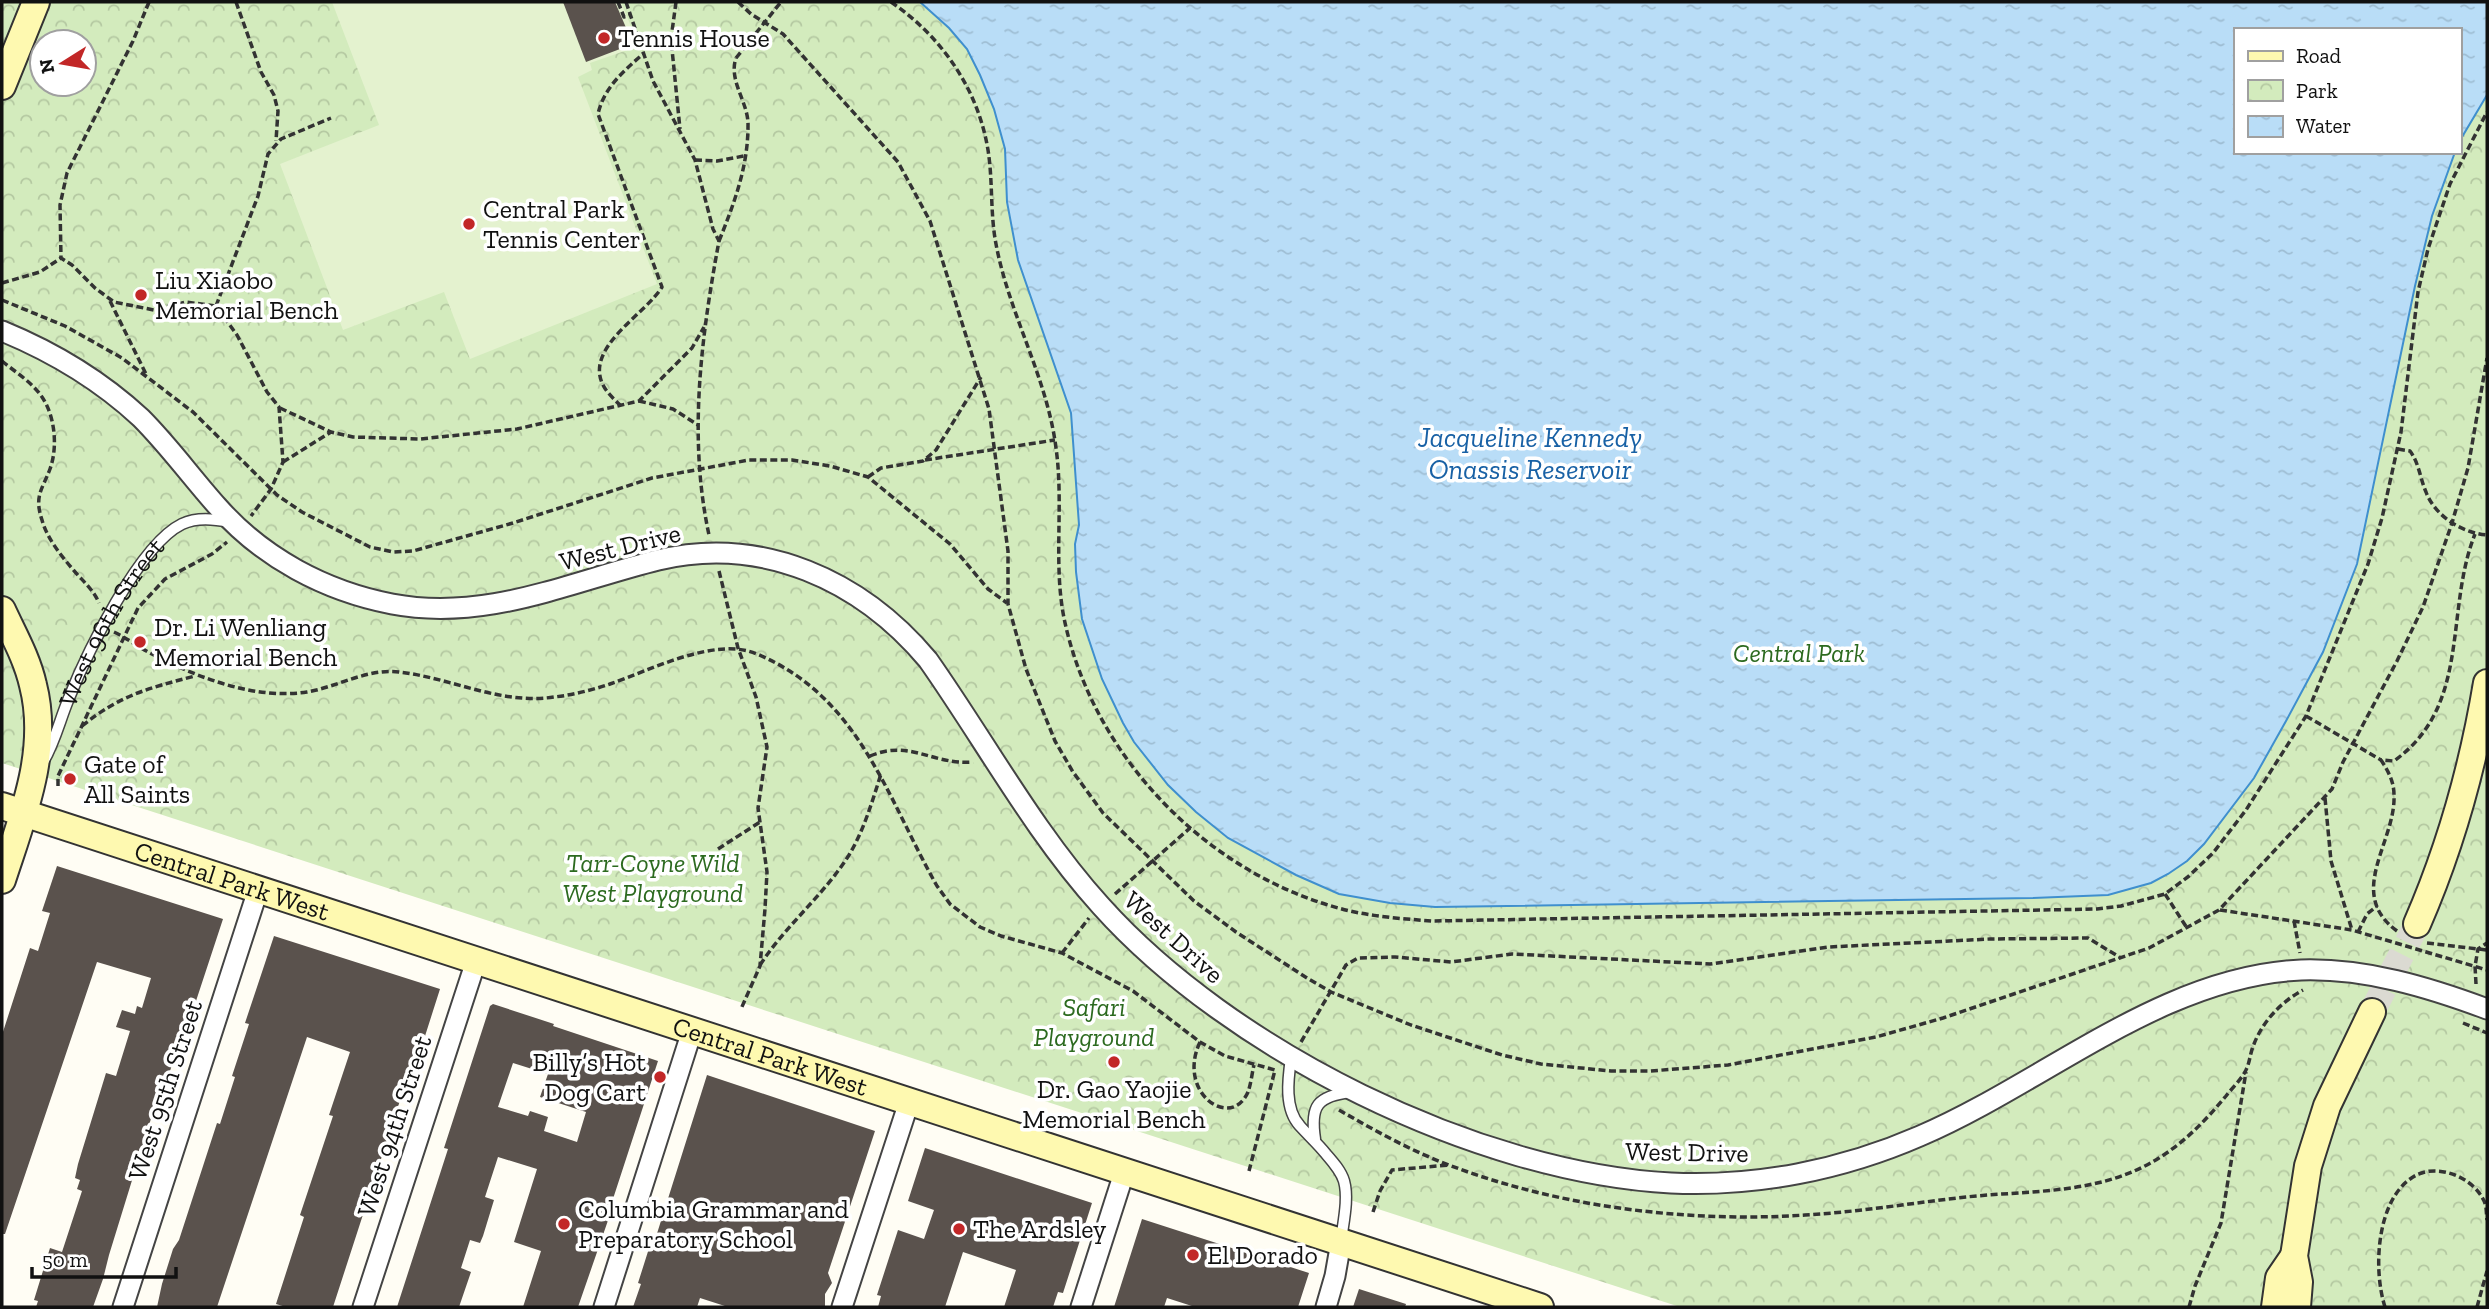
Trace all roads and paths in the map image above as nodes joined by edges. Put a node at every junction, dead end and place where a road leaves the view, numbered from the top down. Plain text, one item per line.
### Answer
1 (36, 2) edge
2 (149, 2) edge
3 (236, 2) edge
4 (618, 2) edge
5 (626, 2) edge
6 (676, 2) edge
7 (738, 2) edge
8 (781, 2) edge
9 (891, 2) edge
10 (631, 15) junction
11 (644, 53) junction
12 (2, 86) edge
13 (2487, 112) edge
14 (331, 118) dead end
15 (681, 135) junction
16 (276, 143) junction
17 (746, 155) junction
18 (695, 160) junction
19 (719, 241) junction
20 (61, 258) junction
21 (2, 283) edge
22 (109, 299) junction
23 (2, 300) edge
24 (216, 306) junction
25 (705, 325) junction
26 (2, 331) edge
27 (2487, 358) edge
28 (2, 361) edge
29 (147, 377) junction
30 (981, 377) junction
31 (639, 401) junction
32 (621, 406) junction
33 (279, 407) junction
34 (698, 425) junction
35 (331, 432) junction
36 (1055, 440) junction
37 (995, 449) junction
38 (2398, 449) junction
39 (923, 461) junction
40 (283, 462) junction
41 (699, 469) junction
42 (867, 477) junction
43 (271, 489) junction
44 (2452, 523) junction
45 (236, 526) junction
46 (2475, 534) junction
47 (2487, 535) edge
48 (709, 538) dead end
49 (717, 566) dead end
50 (1008, 604) junction
51 (2, 610) edge
52 (103, 611) dead end
53 (111, 631) dead end
54 (123, 637) junction
55 (738, 648) junction
56 (197, 675) junction
57 (2487, 683) edge
58 (2306, 716) junction
59 (81, 727) junction
60 (870, 756) junction
61 (994, 757) junction
62 (2381, 760) junction
63 (881, 774) junction
64 (33, 777) junction
65 (58, 786) dead end
66 (2325, 798) junction
67 (13, 810) edge
68 (760, 822) junction
69 (1190, 828) junction
70 (718, 849) dead end
71 (1153, 861) junction
72 (2, 880) edge
73 (258, 890) junction
74 (2165, 894) junction
75 (1112, 897) dead end
76 (2377, 906) junction
77 (2219, 910) junction
78 (1093, 913) dead end
79 (2294, 921) junction
80 (2186, 928) junction
81 (2352, 930) junction
82 (2358, 932) junction
83 (2413, 933) junction
84 (2487, 943) edge
85 (2478, 949) junction
86 (2487, 950) edge
87 (1062, 953) junction
88 (2301, 957) dead end
89 (2121, 958) junction
90 (476, 961) junction
91 (760, 966) junction
92 (2475, 966) junction
93 (2487, 970) edge
94 (1114, 980) junction
95 (1110, 988) dead end
96 (1331, 992) junction
97 (741, 1009) dead end
98 (2487, 1009) edge
99 (2372, 1012) tunnel mouth
100 (2453, 1019) dead end
101 (692, 1031) junction
102 (2487, 1033) edge
103 (1200, 1042) junction
104 (1296, 1051) junction
105 (1254, 1065) junction
106 (2246, 1070) dead end
107 (1356, 1091) junction
108 (909, 1102) junction
109 (1315, 1139) junction
110 (1449, 1165) dead end
111 (1249, 1171) dead end
112 (1124, 1173) junction
113 (1373, 1212) dead end
114 (2487, 1220) edge
115 (1341, 1241) junction
116 (2294, 1256) junction
117 (2487, 1271) edge
118 (123, 1307) edge
119 (363, 1307) edge
120 (604, 1307) edge
121 (842, 1307) edge
122 (1081, 1307) edge
123 (1326, 1307) edge
124 (1540, 1307) edge
125 (2189, 1307) edge
126 (2275, 1307) edge
127 (2297, 1307) edge
128 (2385, 1307) edge
129 (2477, 1307) edge

1 - 12 main road
2 - 20 path
3 - 16 path
4 - 10 path
5 - 10 path
6 - 15 path
7 - 30 path
8 - 17 path, bridge
9 - 36 path
10 - 11 path
11 - 15 path
11 - 32 path
13 - 38 path
14 - 16 path
15 - 18 path
16 - 24 path
17 - 18 path
17 - 19 path
18 - 19 path
19 - 25 path
20 - 21 path
20 - 22 path
22 - 24 path
22 - 29 path
23 - 29 path
24 - 33 path
25 - 31 path
25 - 34 path
26 - 45 street, West Drive
27 - 44 path
28 - 52 path
29 - 43 path
30 - 37 path
30 - 39 path
31 - 32 path
31 - 34 path
32 - 35 path
33 - 35 path
33 - 40 path
34 - 41 path
35 - 40 path
36 - 37 path
36 - 69 path
37 - 39 path
37 - 50 path
38 - 44 path
38 - 58 path
39 - 42 path
40 - 43 path
41 - 42 path
41 - 43 path
41 - 48 path
42 - 50 path
43 - 45 path
44 - 46 path
44 - 66 path
45 - 54 path
45 - 61 street, West Drive
45 - 64 lane, West 96th Street
46 - 47 path
46 - 62 path
49 - 55 path
50 - 71 path
51 - 64 main road
53 - 54 path
54 - 56 path
54 - 59 path
55 - 56 path
55 - 60 path
55 - 68 path
56 - 59 path
57 - 83 main road
58 - 62 path, bridge
58 - 74 path
59 - 65 path
60 - 61 path
60 - 63 path
61 - 104 street, West Drive
62 - 76 path
63 - 87 path
63 - 91 path
64 - 67 main road
66 - 77 path
66 - 81 path
67 - 72 main road
67 - 73 main road, Central Park West
68 - 70 path
68 - 91 path
69 - 71 path
69 - 74 path
71 - 75 path
71 - 96 path
73 - 90 main road, Central Park West
73 - 118 street, West 95th Street
74 - 80 path
76 - 82 path
76 - 83 path
77 - 79 path
77 - 80 path
78 - 87 path
79 - 81 path
79 - 88 path
80 - 89 path
81 - 82 path
82 - 92 path
83 - 85 path
84 - 85 path
85 - 86 path
85 - 92 path
87 - 94 path
89 - 96 path
89 - 96 path
90 - 101 main road, Central Park West
90 - 119 street, West 94th Street
91 - 97 path
92 - 93 path
94 - 95 path
94 - 103 path
96 - 104 path
98 - 107 street, West Drive
99 - 116 main road
100 - 102 path
101 - 108 main road, Central Park West
101 - 120 street
103 - 105 path
103 - 105 path
104 - 107 street, West Drive
104 - 109 lane
105 - 111 path
106 - 125 path
107 - 109 lane
108 - 112 main road, Central Park West
108 - 121 street
109 - 115 lane
110 - 113 path
112 - 115 main road, Central Park West
112 - 122 street
114 - 128 path
115 - 123 street
115 - 124 main road, Central Park West
116 - 126 main road
116 - 127 main road
117 - 129 path

